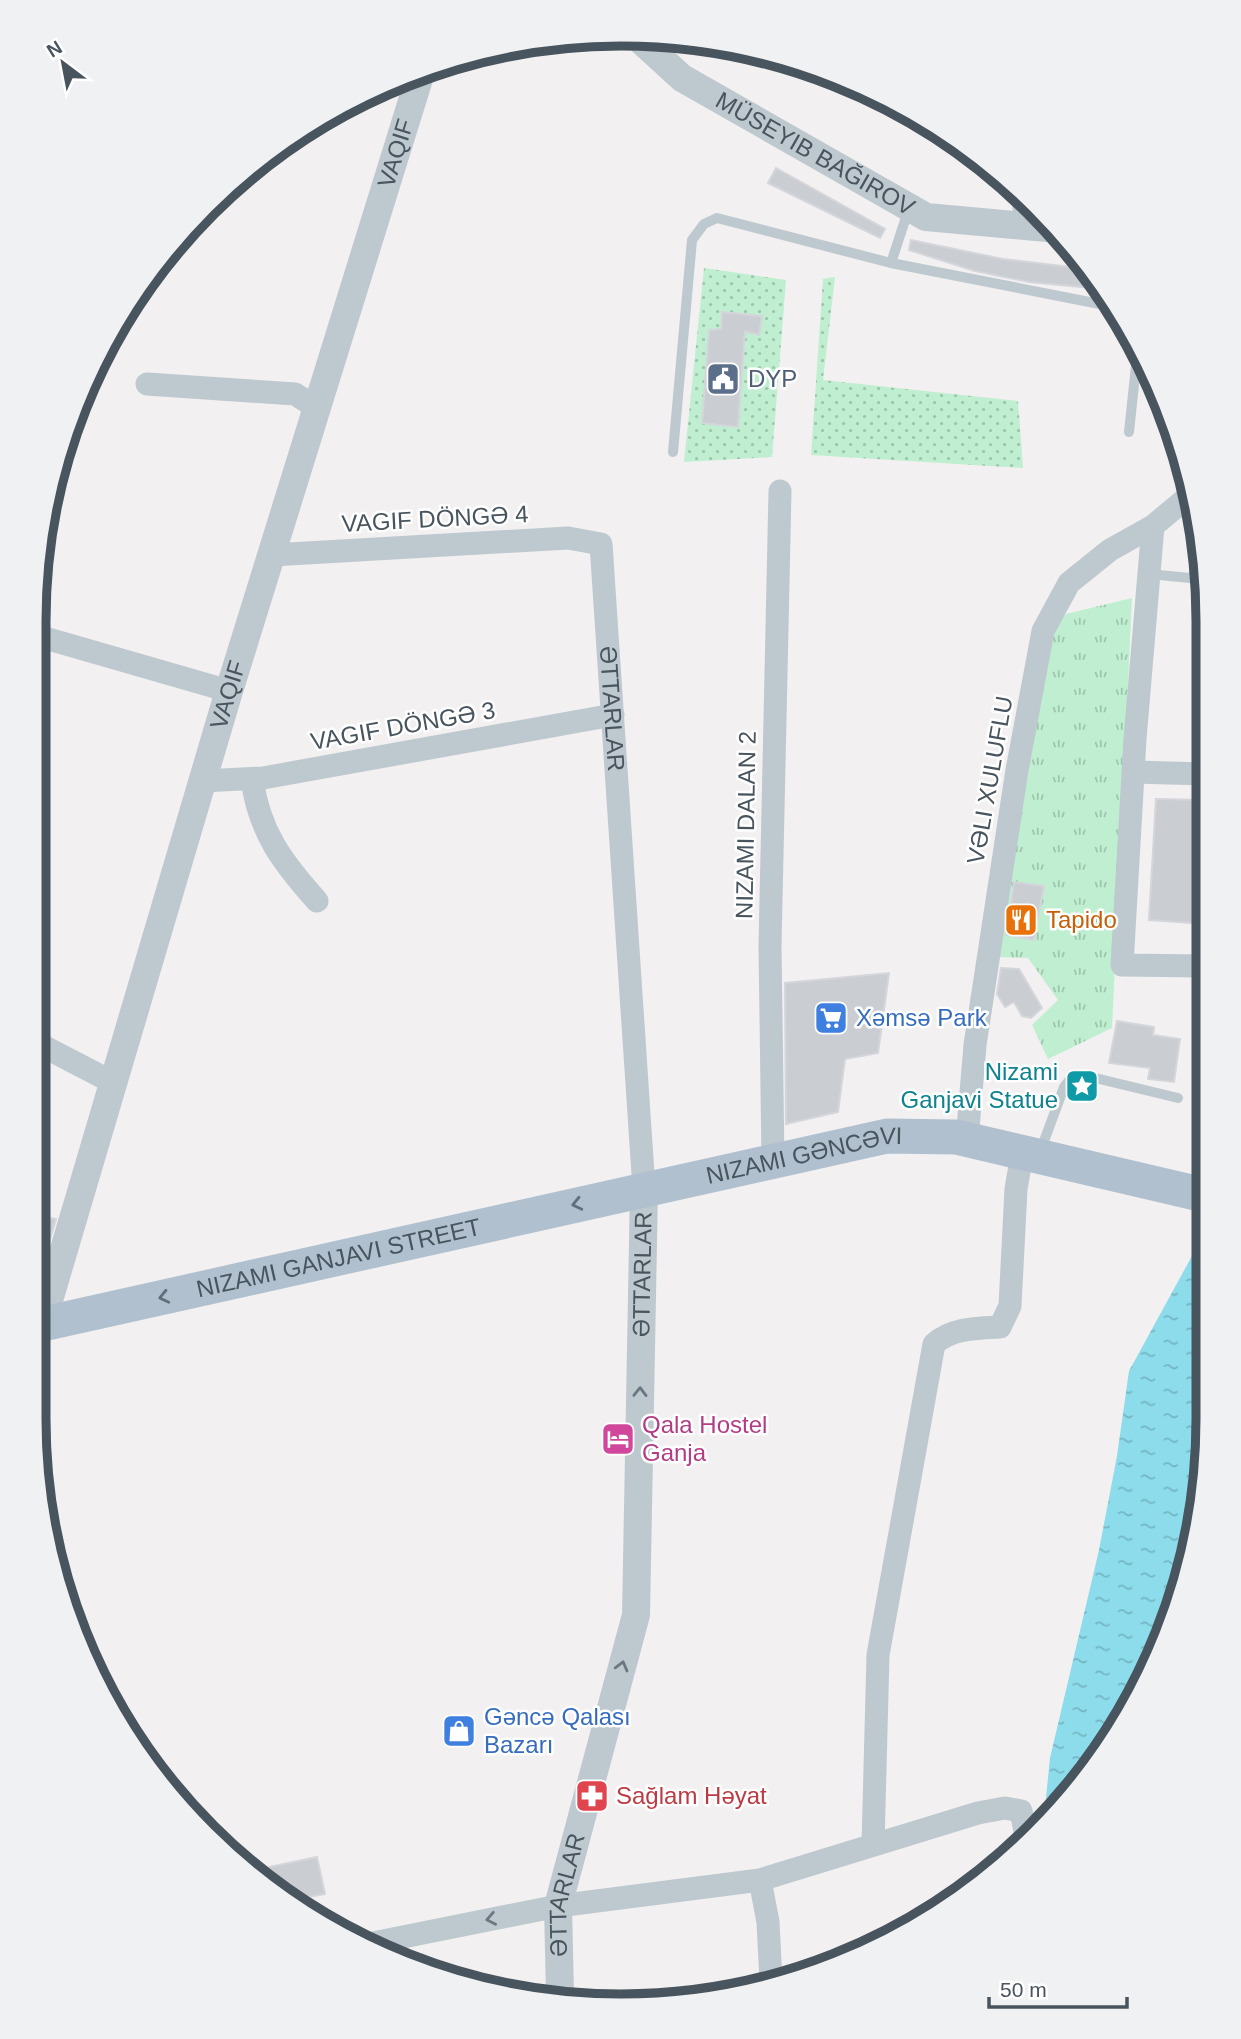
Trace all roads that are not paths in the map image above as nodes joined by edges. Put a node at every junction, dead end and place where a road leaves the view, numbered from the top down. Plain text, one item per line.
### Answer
1 (648, 47) edge
2 (418, 83) edge
3 (909, 208) junction
4 (1024, 212) edge
5 (1026, 227) junction
6 (1040, 228) edge
7 (891, 263) junction
8 (1101, 304) edge
9 (1136, 366) edge
10 (147, 384) dead end
11 (317, 408) junction
12 (1129, 432) dead end
13 (673, 452) dead end
14 (780, 491) dead end
15 (1183, 501) edge
16 (1153, 526) junction
17 (601, 544) joint
18 (272, 555) junction
19 (1149, 574) junction
20 (1193, 575) edge
21 (46, 638) edge
22 (229, 691) junction
23 (613, 715) junction
24 (1133, 772) junction
25 (1196, 774) edge
26 (252, 779) junction
27 (203, 781) junction
28 (317, 901) dead end
29 (1196, 966) edge
30 (46, 1048) edge
31 (114, 1083) junction
32 (1178, 1098) dead end
33 (967, 1140) junction
34 (1030, 1156) junction
35 (773, 1161) junction
36 (644, 1189) junction
37 (1191, 1193) edge
38 (46, 1300) edge
39 (46, 1323) edge
40 (1024, 1828) edge
41 (873, 1845) junction
42 (760, 1880) junction
43 (558, 1906) junction
44 (382, 1941) edge
45 (771, 1974) edge
46 (560, 1990) edge

1 - 3 street
2 - 11 street, VAQIF
3 - 5 street
3 - 7 lane
4 - 5 street
5 - 6 street
7 - 8 lane
7 - 13 lane
9 - 12 lane
10 - 11 street
11 - 18 street, VAQIF
14 - 35 street, NIZAMI DALAN 2
15 - 16 street, VƏLI XULUFLU
16 - 19 street
16 - 33 street, VƏLI XULUFLU
17 - 18 street, VAGIF DÖNGƏ 4
17 - 23 street, ƏTTARLAR
18 - 22 street, VAQIF
19 - 20 lane
19 - 24 street
21 - 22 street
22 - 27 street, VAQIF
23 - 26 street, VAGIF DÖNGƏ 3
23 - 36 street, ƏTTARLAR
24 - 25 street
24 - 29 street
26 - 27 street, VAGIF DÖNGƏ 3
26 - 28 street
27 - 31 street, VAQIF
30 - 31 street
31 - 38 street, VAQIF
32 - 34 lane
33 - 34 main road, NIZAMI GƏNCƏVI
33 - 35 main road, NIZAMI GƏNCƏVI
34 - 37 main road
34 - 41 street
35 - 36 main road, NIZAMI GƏNCƏVI
36 -> 39 main road, NIZAMI GANJAVI STREET
43 -> 36 street, ƏTTARLAR
40 - 41 street
41 - 42 street
42 - 43 street
42 - 45 street
43 -> 44 street
43 - 46 street, ƏTTARLAR

